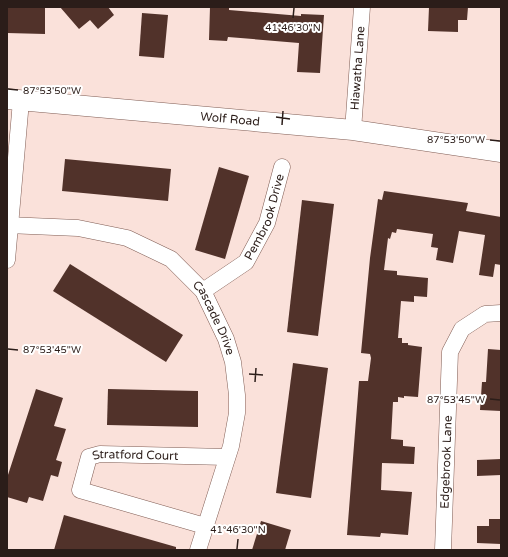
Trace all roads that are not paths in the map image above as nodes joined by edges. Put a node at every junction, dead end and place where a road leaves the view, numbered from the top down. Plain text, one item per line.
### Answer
1 (362, 7) edge
2 (14, 100) edge
3 (353, 130) junction
4 (501, 152) edge
5 (282, 167) dead end
6 (8, 225) edge
7 (7, 260) edge
8 (203, 291) junction
9 (501, 313) edge
10 (227, 457) junction
11 (205, 526) junction
12 (198, 550) edge
13 (443, 550) edge

1 - 3 street, Hiawatha Lane
2 - 3 street, Wolf Road
2 - 6 street
3 - 4 street, Wolf Road
5 - 8 street, Pembrook Drive
6 - 7 street
6 - 8 street, Cascade Drive
8 - 10 street, Cascade Drive
9 - 13 street, Edgebrook Lane
10 - 11 street, Cascade Drive
10 - 11 street, Stratford Court
11 - 12 street, Cascade Drive

